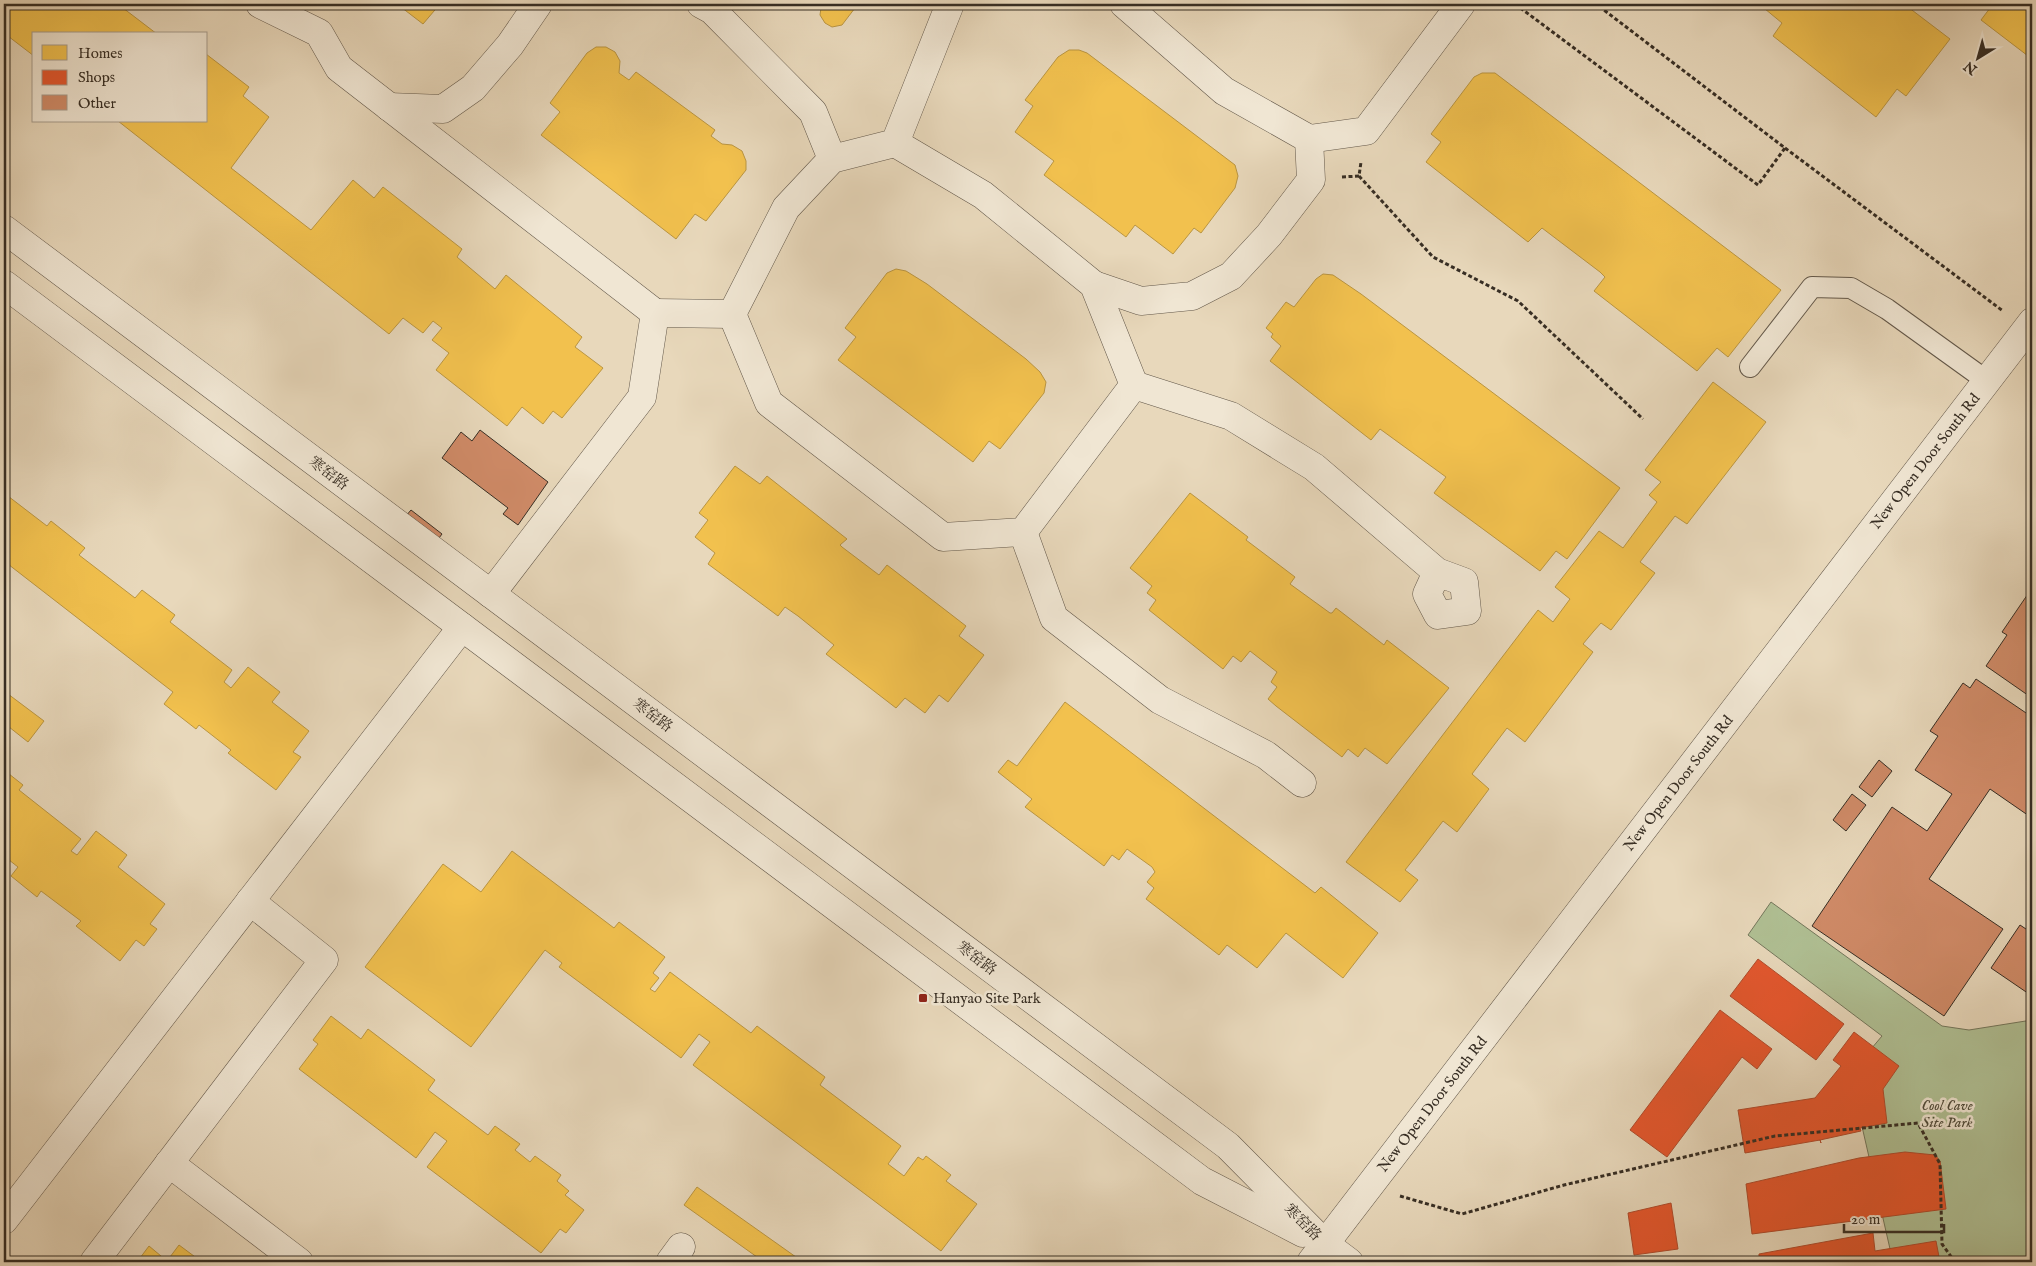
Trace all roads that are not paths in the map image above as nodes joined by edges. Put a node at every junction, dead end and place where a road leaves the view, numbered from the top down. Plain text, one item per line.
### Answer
1 (260, 4) edge
2 (538, 4) edge
3 (701, 4) edge
4 (950, 4) edge
5 (1124, 4) edge
6 (1461, 4) edge
7 (389, 107) junction
8 (1309, 139) junction
9 (895, 143) junction
10 (832, 159) junction
11 (4, 229) edge
12 (4, 284) edge
13 (1094, 285) junction
14 (655, 313) junction
15 (732, 314) junction
16 (2029, 325) edge
17 (1750, 368) dead end
18 (1987, 381) junction
19 (1134, 385) junction
20 (1023, 532) junction
21 (1437, 572) dead end
22 (491, 594) junction
23 (462, 627) junction
24 (1302, 782) dead end
25 (250, 901) junction
26 (169, 1163) junction
27 (4, 1220) edge
28 (1318, 1253) edge
29 (94, 1262) edge
30 (299, 1262) edge
31 (1349, 1262) edge

1 - 7 street
2 - 7 street
3 - 10 street
4 - 9 street
5 - 8 street
6 - 8 street
7 - 14 street
8 - 13 street
9 - 10 street
9 - 13 street
10 - 15 street
11 - 22 street, 寒窑路
12 - 23 street, 寒窑路
13 - 19 street
14 - 15 street
14 - 22 street
15 - 20 street
16 - 18 street, New Open Door South Rd
17 - 18 lane
18 - 28 street, New Open Door South Rd
19 - 20 street
19 - 21 street
20 - 24 street
22 - 28 street, 寒窑路
23 - 25 street
23 - 28 street, 寒窑路
25 - 26 street
25 - 27 street
26 - 29 street
26 - 30 street
28 - 31 street

